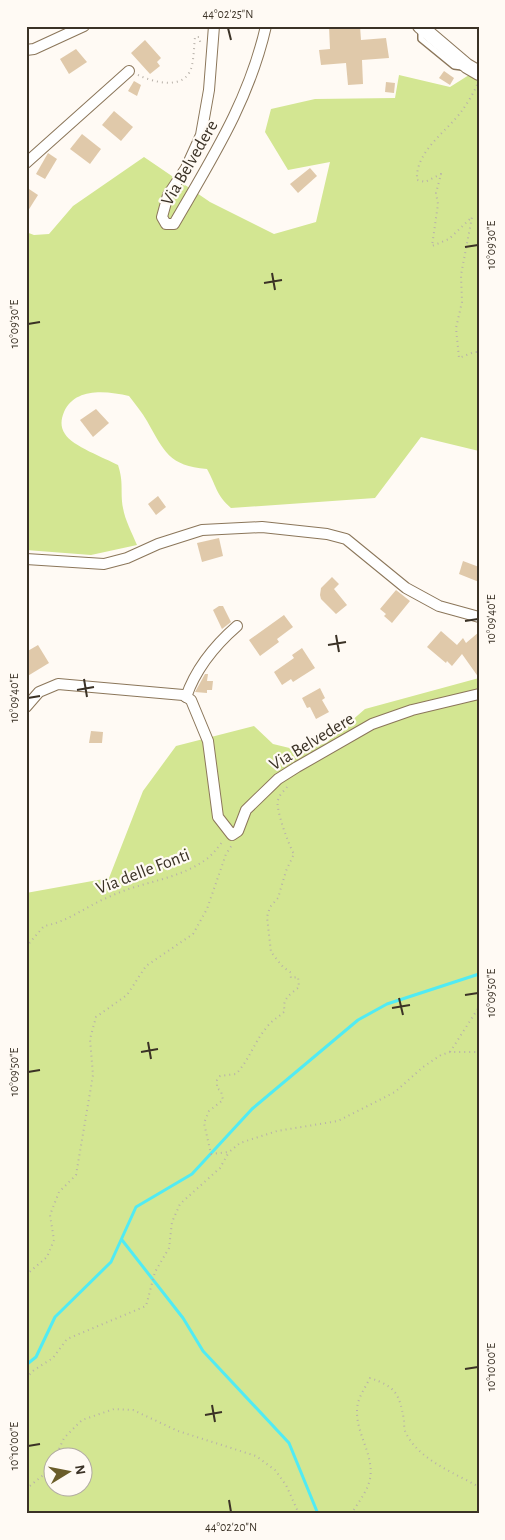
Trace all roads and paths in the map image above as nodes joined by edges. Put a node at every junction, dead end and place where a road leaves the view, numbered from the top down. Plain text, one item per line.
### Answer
1 (84, 26) edge
2 (214, 26) edge
3 (266, 26) edge
4 (421, 27) edge
5 (202, 49) dead end
6 (26, 50) edge
7 (129, 71) joint
8 (475, 71) edge
9 (26, 163) edge
10 (479, 352) edge
11 (26, 559) edge
12 (479, 617) edge
13 (237, 626) dead end
14 (479, 694) edge
15 (186, 697) junction
16 (26, 707) edge
17 (286, 774) junction
18 (238, 831) junction
19 (217, 847) dead end
20 (26, 947) edge
21 (479, 1007) edge
22 (450, 1052) junction
23 (479, 1052) edge
24 (230, 1152) junction
25 (26, 1275) edge
26 (26, 1378) edge
27 (60, 1448) edge
28 (42, 1476) edge
29 (479, 1487) edge
30 (26, 1489) edge
31 (299, 1514) edge
32 (351, 1514) edge

1 - 6 street
2 - 3 street, Via Belvedere
4 - 8 street
5 - 7 path
7 - 9 street
8 - 10 path
11 - 12 street
13 - 15 street
14 - 17 street, Via Belvedere
15 - 16 street
15 - 18 street
17 - 18 street, Via Belvedere
17 - 24 path
18 - 25 path
19 - 20 path, Via delle Fonti
21 - 22 path
22 - 23 path
22 - 24 path
24 - 26 path
27 - 31 path
28 - 30 path
29 - 32 path

